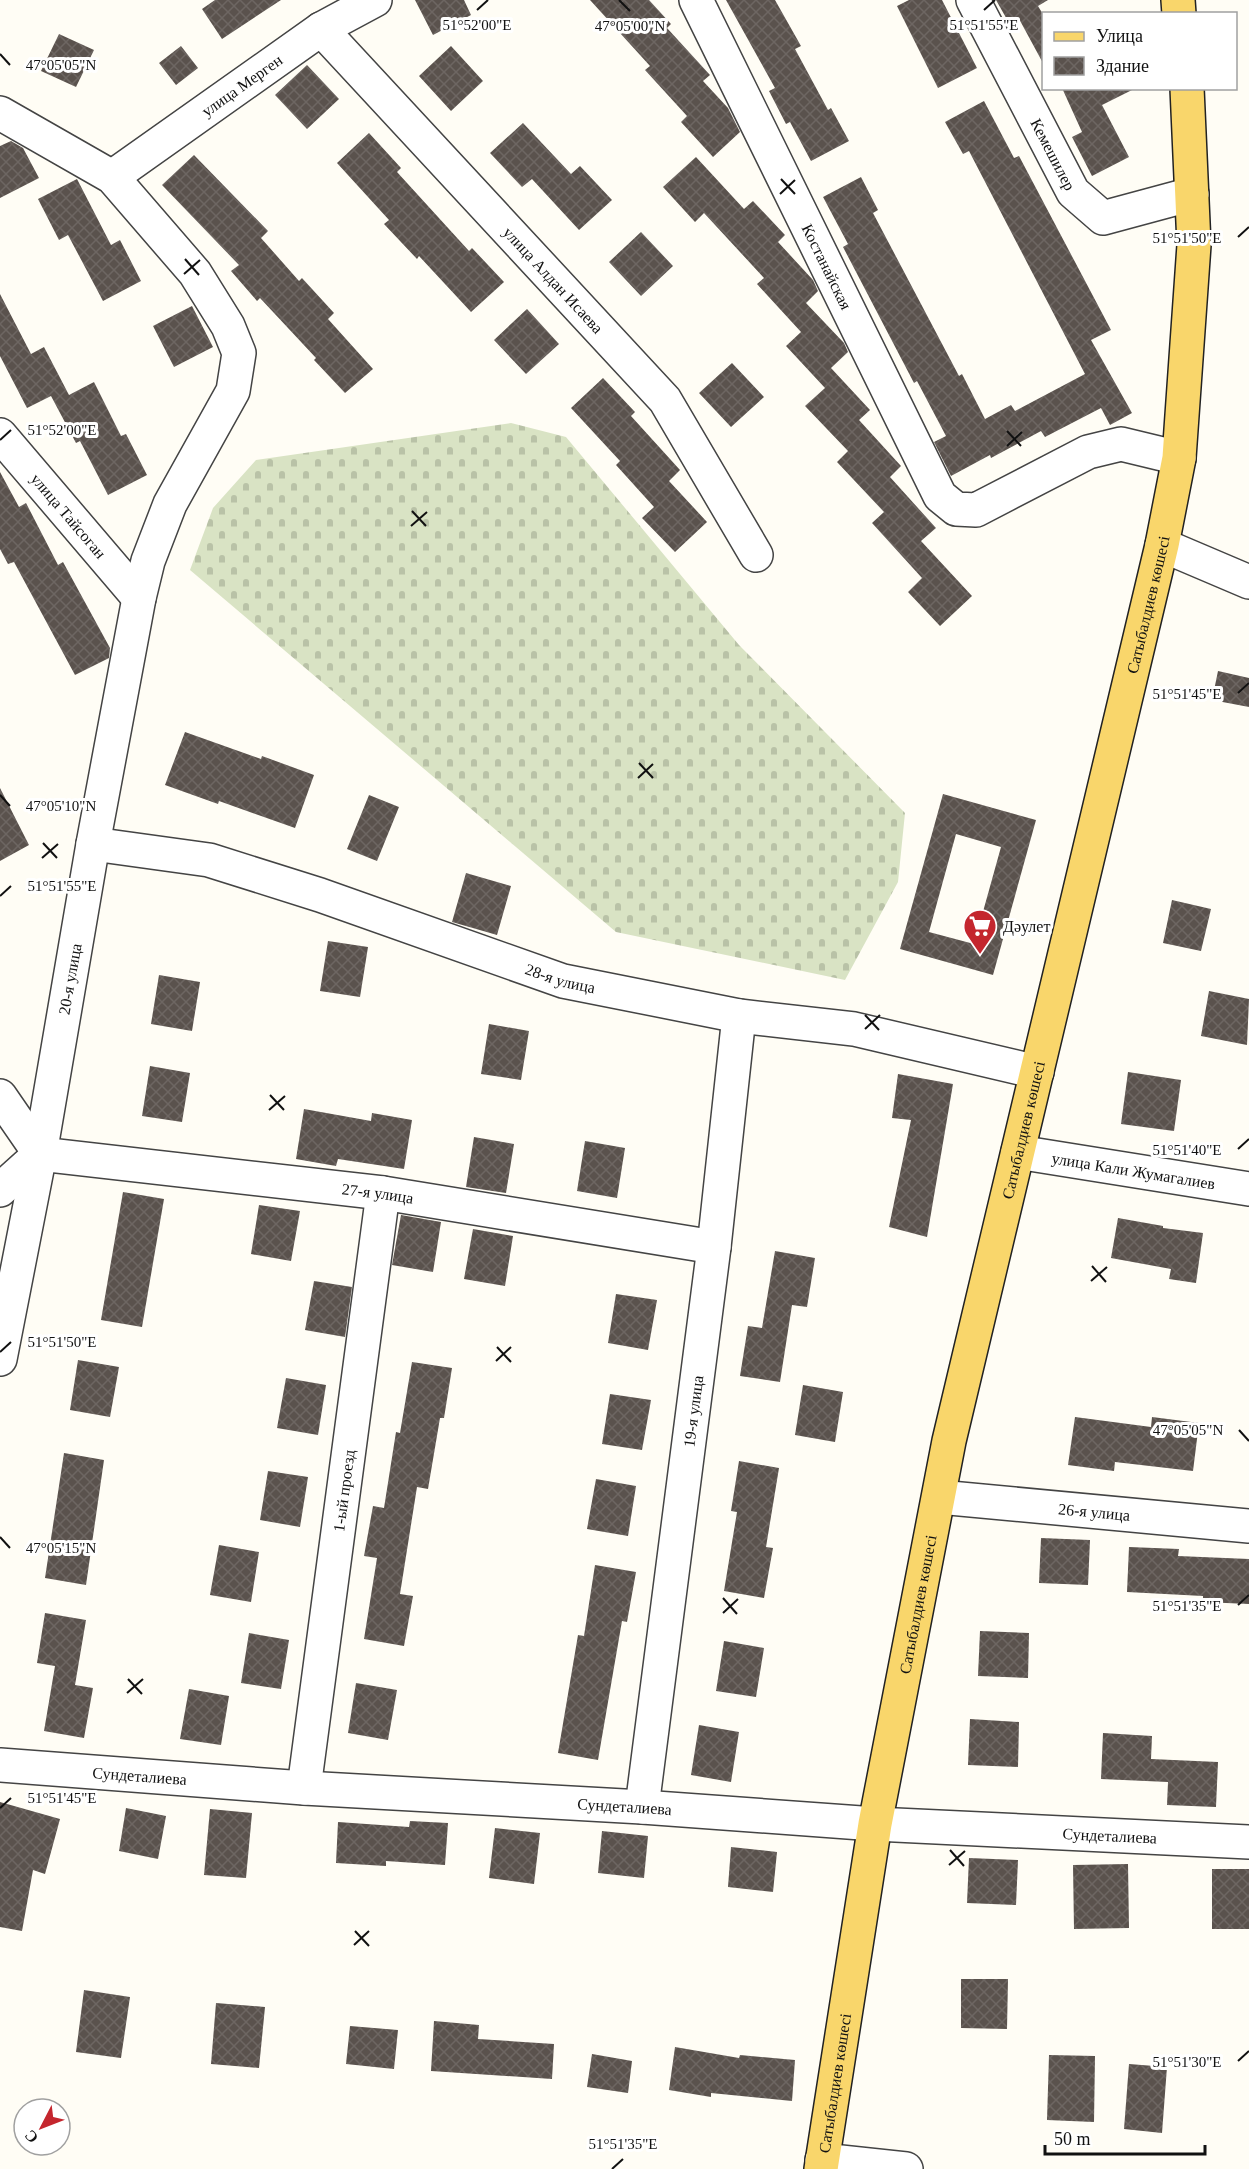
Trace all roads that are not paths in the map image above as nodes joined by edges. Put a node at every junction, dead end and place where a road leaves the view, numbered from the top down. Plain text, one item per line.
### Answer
1 (375, 0) edge
2 (696, 0) edge
3 (973, 0) edge
4 (321, 29) junction
5 (1187, 90) edge
6 (0, 113) edge
7 (112, 177) junction
8 (1192, 194) junction
9 (0, 435) edge
10 (1179, 458) junction
11 (1162, 545) junction
12 (756, 555) dead end
13 (1249, 582) edge
14 (139, 598) junction
15 (93, 844) junction
16 (739, 1016) junction
17 (1036, 1072) junction
18 (0, 1096) edge
19 (1018, 1152) junction
20 (40, 1154) junction
21 (1249, 1189) edge
22 (0, 1190) edge
23 (383, 1193) junction
24 (714, 1247) junction
25 (0, 1359) edge
26 (939, 1497) junction
27 (1249, 1526) edge
28 (0, 1765) edge
29 (304, 1788) junction
30 (642, 1806) junction
31 (875, 1824) junction
32 (1249, 1842) edge
33 (822, 2164) edge
34 (906, 2169) edge

1 - 4 street, улица Мерген
2 - 10 street, Костанайская
3 - 8 street, Кемешилер
4 - 7 street, улица Мерген
4 - 12 street, улица Алдан Исаева
5 - 8 main road, Сатыбалдиев көшесі
6 - 7 street
7 - 14 street, 20-я улица
8 - 10 main road, Сатыбалдиев көшесі
9 - 14 street, улица Тайсоган
10 - 11 main road, Сатыбалдиев көшесі
11 - 13 street
11 - 17 main road, Сатыбалдиев көшесі
14 - 15 street, 20-я улица
15 - 16 street, 28-я улица
15 - 20 street, 20-я улица
16 - 17 street, 28-я улица
16 - 24 street, 19-я улица
17 - 19 main road, Сатыбалдиев көшесі
18 - 20 street
19 - 21 street, улица Кали Жумагалиев
19 - 26 main road, Сатыбалдиев көшесі
20 - 22 street
20 - 23 street, 27-я улица
20 - 25 street, 20-я улица
23 - 24 street, 27-я улица
23 - 29 street, 1-ый проезд
24 - 30 street, 19-я улица
26 - 27 street, 26-я улица
26 - 31 main road, Сатыбалдиев көшесі
28 - 29 street, Сундеталиева
29 - 30 street, Сундеталиева
30 - 31 street, Сундеталиева
31 - 32 street, Сундеталиева
31 - 33 main road, Сатыбалдиев көшесі
33 - 34 street

